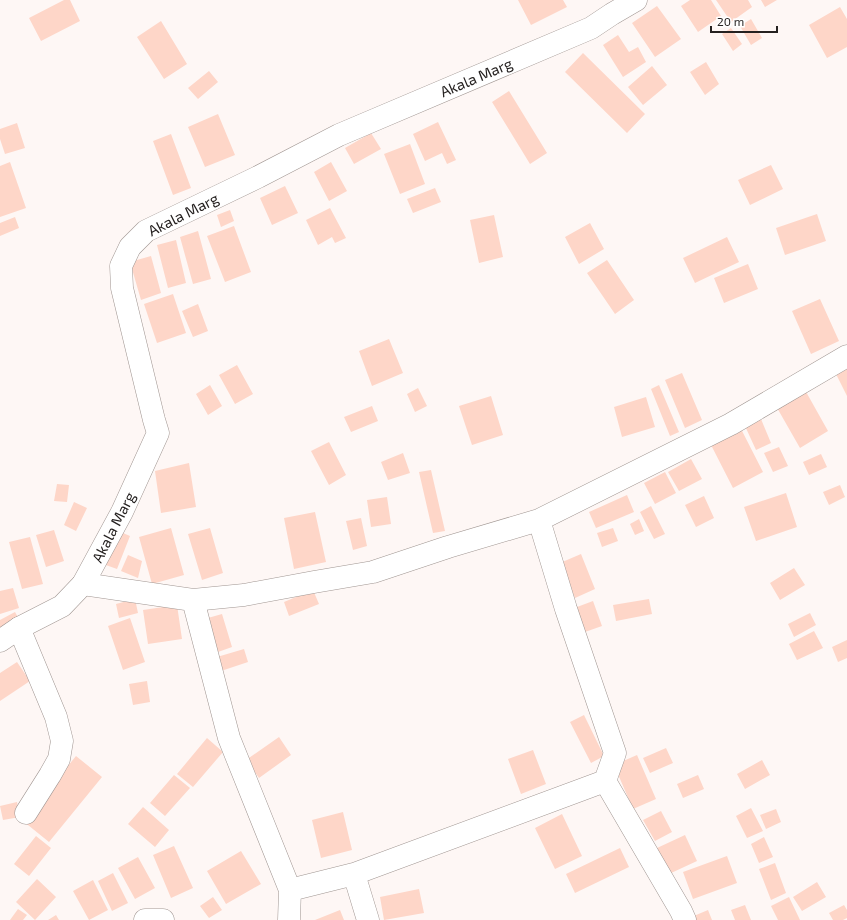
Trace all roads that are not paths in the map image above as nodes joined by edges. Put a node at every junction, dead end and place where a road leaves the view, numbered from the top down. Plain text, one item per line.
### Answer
1 (636, 0) edge
2 (847, 356) edge
3 (538, 520) junction
4 (83, 584) junction
5 (193, 600) junction
6 (19, 628) junction
7 (0, 641) edge
8 (605, 781) junction
9 (26, 812) dead end
10 (354, 874) junction
11 (290, 890) junction
12 (145, 920) edge
13 (163, 920) edge
14 (289, 920) edge
15 (368, 920) edge
16 (685, 920) edge

1 - 4 street, Akala Marg
2 - 3 street
3 - 5 street
3 - 8 street
4 - 5 street
4 - 6 street, Akala Marg
5 - 11 street
6 - 7 street, Akala Marg
6 - 9 street
8 - 10 street
8 - 16 street
10 - 11 street
10 - 15 street
11 - 14 street
12 - 13 street

